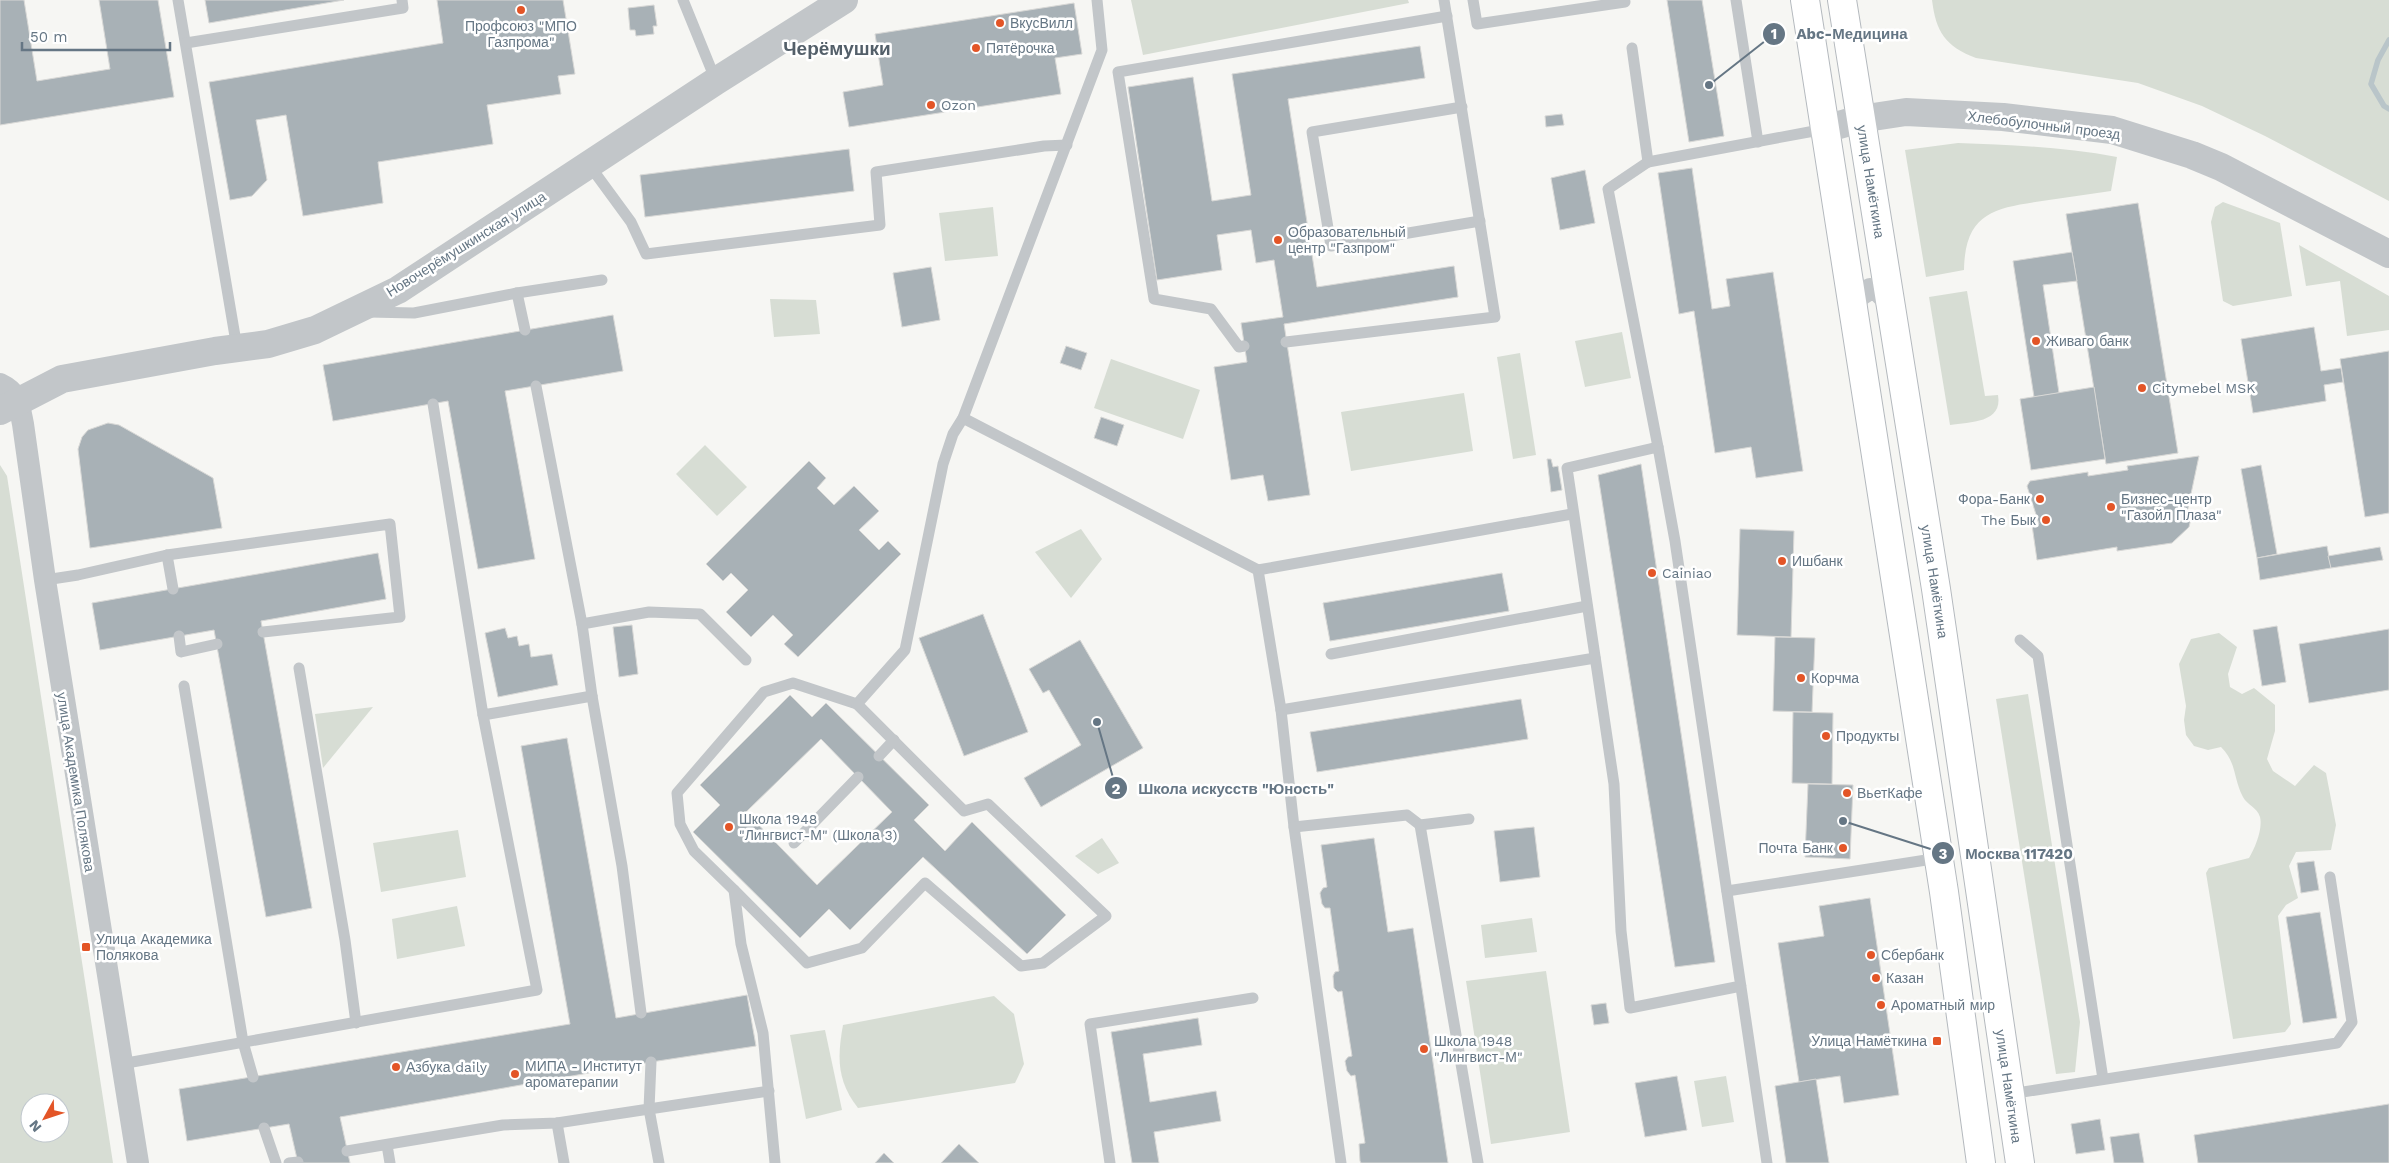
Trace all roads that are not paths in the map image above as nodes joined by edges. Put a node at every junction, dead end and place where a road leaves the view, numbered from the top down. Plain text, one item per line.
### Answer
1 (178, 0) edge
2 (402, 0) edge
3 (683, 0) edge
4 (844, 0) edge
5 (1097, 0) edge
6 (1444, 0) edge
7 (1473, 0) edge
8 (1736, 0) edge
9 (1805, 0) edge
10 (1842, 0) edge
11 (1625, 2) dead end
12 (1447, 16) junction
13 (186, 43) junction
14 (1632, 48) dead end
15 (716, 81) junction
16 (1462, 107) junction
17 (1860, 119) junction
18 (1825, 129) junction
19 (1758, 142) junction
20 (1067, 145) junction
21 (1648, 162) junction
22 (590, 166) junction
23 (1480, 221) junction
24 (2389, 254) edge
25 (602, 280) dead end
26 (516, 293) junction
27 (1889, 302) junction
28 (1854, 309) junction
29 (352, 312) junction
30 (525, 330) dead end
31 (1286, 342) dead end
32 (1244, 346) dead end
33 (237, 348) junction
34 (536, 386) dead end
35 (6, 399) edge
36 (433, 404) dead end
37 (963, 418) junction
38 (1658, 447) junction
39 (1572, 514) junction
40 (167, 555) junction
41 (1258, 570) junction
42 (45, 580) junction
43 (172, 589) dead end
44 (1587, 606) junction
45 (582, 624) junction
46 (263, 632) dead end
47 (180, 636) dead end
48 (2020, 640) dead end
49 (217, 644) dead end
50 (1331, 654) dead end
51 (1595, 658) junction
52 (746, 660) dead end
53 (299, 668) dead end
54 (184, 686) dead end
55 (592, 696) junction
56 (857, 704) junction
57 (1281, 710) junction
58 (483, 715) junction
59 (894, 740) junction
60 (879, 756) dead end
61 (858, 777) dead end
62 (1469, 819) dead end
63 (1420, 825) junction
64 (1294, 827) junction
65 (794, 843) dead end
66 (1939, 858) junction
67 (2330, 877) dead end
68 (734, 890) junction
69 (1727, 891) junction
70 (1741, 986) junction
71 (1253, 998) dead end
72 (642, 1013) dead end
73 (356, 1023) junction
74 (243, 1042) junction
75 (651, 1062) dead end
76 (120, 1064) junction
77 (253, 1077) dead end
78 (2104, 1079) junction
79 (769, 1091) junction
80 (2009, 1094) junction
81 (649, 1109) junction
82 (557, 1123) junction
83 (264, 1128) dead end
84 (387, 1144) junction
85 (347, 1151) dead end
86 (138, 1163) edge
87 (276, 1163) edge
88 (390, 1163) edge
89 (564, 1163) edge
90 (659, 1163) edge
91 (775, 1163) edge
92 (1110, 1163) edge
93 (1342, 1163) edge
94 (1478, 1163) edge
95 (1767, 1163) edge
96 (1981, 1163) edge
97 (2020, 1163) edge

1 - 13 lane
2 - 13 lane
3 - 15 lane
4 - 15 street, Новочерёмушкинская улица
5 - 20 lane
6 - 12 lane
7 - 11 lane
8 - 19 lane
9 - 18 main road
10 - 17 main road, улица Намёткина
12 - 16 lane
12 - 32 lane
13 - 33 lane
14 - 21 lane
15 - 22 street, Новочерёмушкинская улица
16 - 23 lane
16 - 23 lane
17 - 18 street, Хлебобулочный проезд
17 - 24 street, Хлебобулочный проезд
17 - 27 main road, улица Намёткина
18 - 19 lane
18 - 28 main road
19 - 21 lane
20 - 22 lane
20 - 37 lane
21 - 38 lane
22 - 29 street, Новочерёмушкинская улица
23 - 31 lane
25 - 26 lane
26 - 29 lane
26 - 30 lane
27 - 28 street
27 - 80 main road, улица Намёткина
28 - 66 main road
29 - 33 street, Новочерёмушкинская улица
33 - 35 street, Новочерёмушкинская улица
34 - 45 lane
35 - 42 street, улица Академика Полякова
36 - 58 lane
37 - 41 lane
37 - 56 lane
38 - 39 lane
38 - 69 lane
39 - 41 lane
39 - 44 lane
40 - 42 lane
40 - 43 lane
40 - 46 lane
41 - 57 lane
42 - 76 street, улица Академика Полякова
44 - 50 lane
44 - 51 lane
45 - 52 lane
45 - 55 lane
47 - 49 lane
48 - 78 lane
51 - 57 lane
51 - 70 lane
53 - 73 lane
54 - 74 lane
55 - 58 lane
55 - 72 lane
56 - 59 lane
56 - 68 lane
57 - 64 lane
58 - 73 lane
59 - 60 lane
59 - 68 lane
61 - 65 lane
62 - 63 lane
63 - 64 lane
63 - 94 lane
64 - 93 lane
66 - 69 lane
66 - 96 main road
67 - 78 lane
68 - 79 lane
69 - 70 lane
70 - 95 lane
71 - 92 lane
73 - 74 lane
74 - 76 lane
74 - 77 lane
75 - 81 lane
76 - 86 street, улица Академика Полякова
78 - 80 lane
79 - 81 lane
79 - 91 lane
80 - 97 main road, улица Намёткина
81 - 82 lane
81 - 90 lane
82 - 84 lane
82 - 89 lane
83 - 87 lane
84 - 85 lane
84 - 88 lane

